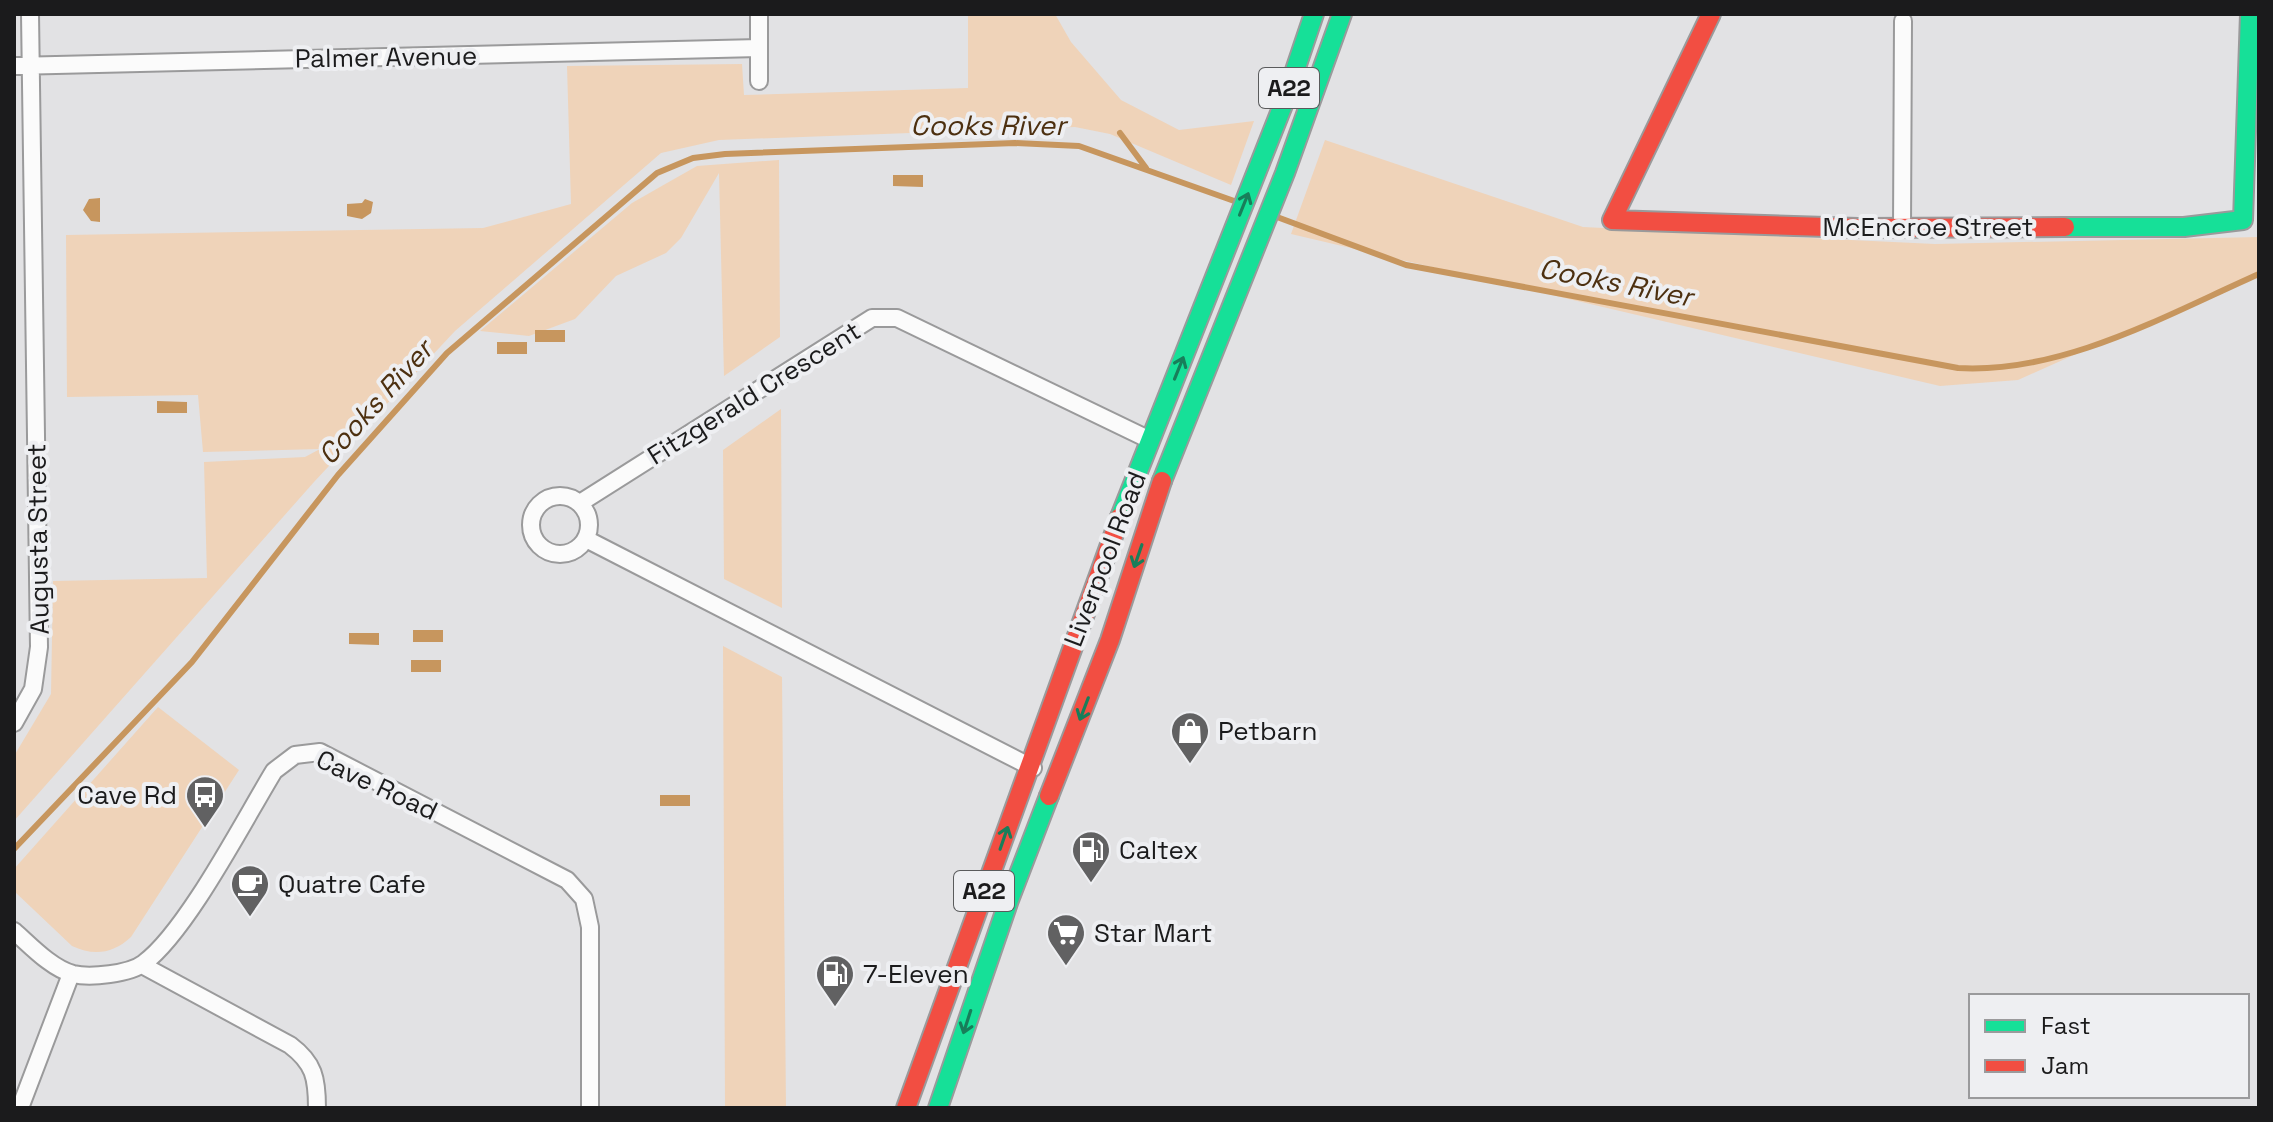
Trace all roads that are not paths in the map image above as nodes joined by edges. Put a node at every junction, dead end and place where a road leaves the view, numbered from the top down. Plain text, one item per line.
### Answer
1 (30, 14) edge
2 (759, 14) edge
3 (1314, 14) edge
4 (1342, 14) edge
5 (1711, 14) edge
6 (2250, 14) edge
7 (1903, 21) dead end
8 (759, 48) junction
9 (22, 66) edge
10 (759, 81) dead end
11 (1902, 228) junction
12 (1150, 440) junction
13 (580, 503) junction
14 (586, 539) junction
15 (14, 723) edge
16 (1029, 766) junction
17 (1058, 778) junction
18 (14, 931) edge
19 (142, 965) junction
20 (71, 974) junction
21 (20, 1108) edge
22 (317, 1108) edge
23 (590, 1108) edge
24 (906, 1108) edge
25 (938, 1108) edge

1 - 9 street, Augusta Street
2 - 8 street
12 -> 3 main road, Liverpool Road / A22
4 -> 17 main road, Liverpool Road / A22
5 - 11 main road, McEncroe Street
6 - 11 main road, McEncroe Street
7 - 11 street
8 - 9 street, Palmer Avenue
8 - 10 street
9 - 15 street, Augusta Street
12 - 13 street, Fitzgerald Crescent
12 - 16 main road, Liverpool Road / A22
13 - 14 street
13 - 14 street
14 - 16 street
16 - 17 street
24 -> 16 main road, Liverpool Road / A22
17 -> 25 main road, Liverpool Road / A22
18 - 20 street
19 - 20 street
19 - 22 street
19 - 23 street, Cave Road
20 - 21 street

